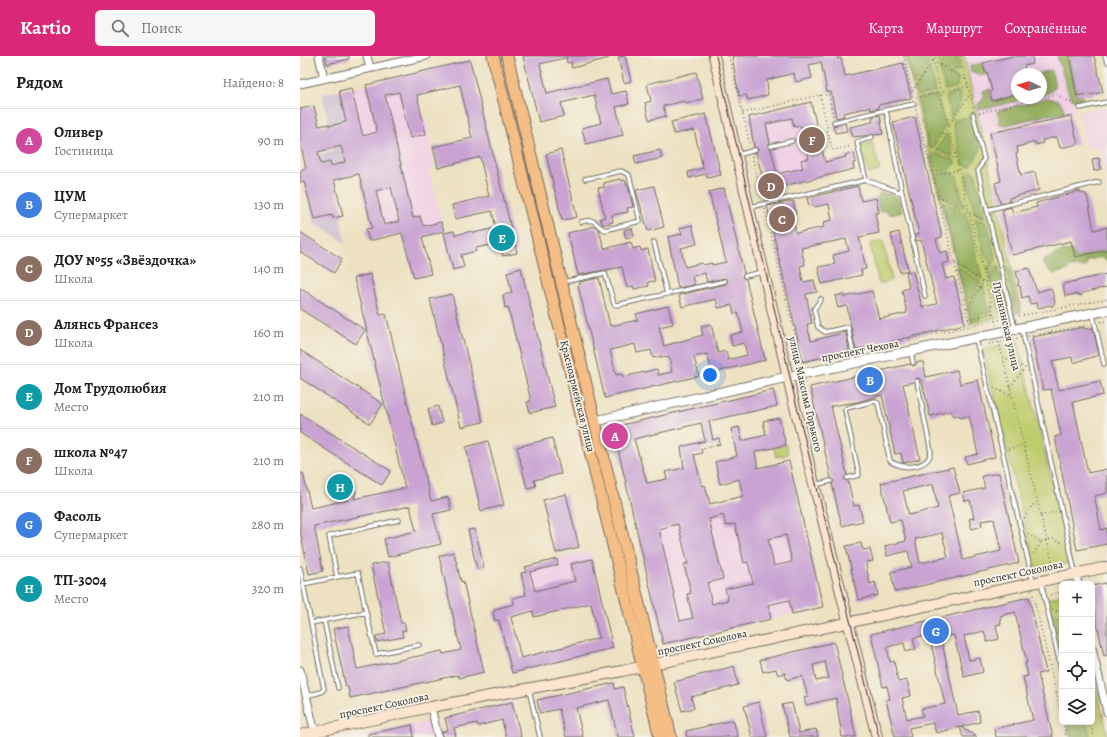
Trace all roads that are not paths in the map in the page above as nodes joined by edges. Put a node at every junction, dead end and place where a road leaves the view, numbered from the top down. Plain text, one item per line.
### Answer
1 (319, 56) edge
2 (367, 56) edge
3 (426, 56) edge
4 (493, 56) edge
5 (507, 56) edge
6 (714, 56) edge
7 (1106, 56) edge
8 (1107, 62) edge
9 (370, 68) junction
10 (324, 78) junction
11 (300, 84) edge
12 (1107, 102) edge
13 (914, 104) road end
14 (1080, 108) road end
15 (886, 110) junction
16 (973, 114) road end
17 (834, 122) road end
18 (872, 137) dead end
19 (792, 141) dead end
20 (770, 146) dead end
21 (753, 151) road end
22 (737, 155) junction
23 (586, 179) dead end
24 (866, 180) junction
25 (1099, 182) dead end
26 (902, 192) junction
27 (749, 207) junction
28 (987, 210) junction
29 (581, 222) dead end
30 (654, 242) dead end
31 (765, 272) junction
32 (745, 276) dead end
33 (725, 281) dead end
34 (562, 282) junction
35 (667, 294) junction
36 (925, 296) dead end
37 (821, 299) dead end
38 (1107, 310) edge
39 (1093, 313) junction
40 (1019, 330) junction
41 (976, 339) junction
42 (911, 352) junction
43 (855, 363) junction
44 (913, 363) dead end
45 (1104, 364) dead end
46 (788, 376) junction
47 (917, 381) dead end
48 (596, 421) junction
49 (847, 478) dead end
50 (832, 481) dead end
51 (815, 485) junction
52 (399, 520) dead end
53 (1107, 567) edge
54 (300, 568) edge
55 (1076, 573) junction
56 (337, 577) junction
57 (1077, 581) edge
58 (1035, 582) junction
59 (303, 584) junction
60 (366, 612) junction
61 (324, 621) junction
62 (848, 622) junction
63 (312, 623) junction
64 (419, 645) dead end
65 (1093, 653) edge
66 (1059, 664) edge
67 (649, 665) junction
68 (300, 670) edge
69 (338, 688) dead end
70 (529, 690) junction
71 (306, 696) junction
72 (431, 707) junction
73 (1107, 712) edge
74 (300, 734) edge
75 (315, 734) edge
76 (438, 737) edge
77 (540, 737) edge
78 (660, 737) edge
79 (671, 737) edge
80 (877, 737) edge

1 - 10 street
2 - 9 street
3 - 9 street
4 - 67 main road, Красноармейская улица
5 - 34 main road, Красноармейская улица
6 - 22 main road, улица Максима Горького
7 - 8 lane
9 - 10 street
10 - 11 street
12 - 14 lane
13 - 15 lane
15 - 17 lane
15 - 26 lane
16 - 28 lane
18 - 24 lane
19 - 20 lane
21 - 22 lane
22 - 27 main road, улица Максима Горького
23 - 29 lane
24 - 26 lane
24 - 27 lane
25 - 28 lane
26 - 36 lane
27 - 31 main road, улица Максима Горького
28 - 40 lane
30 - 35 lane
31 - 32 lane
31 - 46 main road, улица Максима Горького
33 - 35 lane
34 - 35 lane
34 - 48 main road, Красноармейская улица
37 - 43 lane
38 - 39 street, проспект Чехова
39 - 40 street, проспект Чехова
39 - 45 lane
40 - 41 street, проспект Чехова
40 - 55 lane
41 - 42 street, проспект Чехова
41 - 58 lane
42 - 43 street, проспект Чехова
42 - 44 lane
43 - 46 street, проспект Чехова
46 - 48 street, проспект Чехова
46 - 51 main road, улица Максима Горького
47 - 49 lane
48 - 67 main road, Красноармейская улица
50 - 51 lane
51 - 62 main road, улица Максима Горького
52 - 56 lane
53 - 55 main road, проспект Соколова
54 - 59 lane
55 - 57 street
55 - 58 main road, проспект Соколова
56 - 59 lane
56 - 60 lane
58 - 62 main road, проспект Соколова
58 - 66 lane
59 - 63 lane
60 - 61 lane
60 - 64 lane
61 - 63 lane
61 - 69 lane
62 - 67 main road, проспект Соколова
62 - 80 main road, улица Максима Горького
63 - 71 lane
65 - 73 street
67 - 70 main road, проспект Соколова
67 - 78 main road, Красноармейская улица
67 - 79 main road, Красноармейская улица
68 - 71 street
70 - 72 main road, проспект Соколова
70 - 77 lane
71 - 75 street
72 - 75 main road, проспект Соколова
72 - 76 street
74 - 75 main road, проспект Соколова

